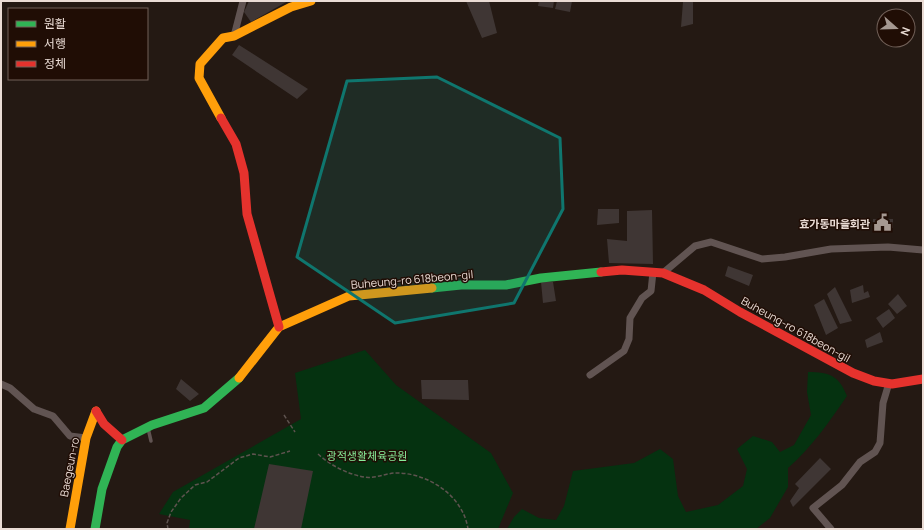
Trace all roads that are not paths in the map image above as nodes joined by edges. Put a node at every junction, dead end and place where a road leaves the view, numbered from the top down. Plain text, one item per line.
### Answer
1 (244, 1) edge
2 (311, 1) edge
3 (234, 36) junction
4 (923, 250) edge
5 (653, 272) junction
6 (663, 273) junction
7 (279, 327) junction
8 (590, 375) dead end
9 (923, 379) edge
10 (889, 383) junction
11 (1, 384) edge
12 (148, 427) junction
13 (86, 438) junction
14 (122, 440) junction
15 (151, 441) dead end
16 (70, 528) edge
17 (95, 529) edge
18 (831, 529) edge

1 - 3 street
2 - 3 street
3 - 7 street
4 - 6 street
5 - 6 street, Buheung-ro 618beon-gil
5 - 7 street, Buheung-ro 618beon-gil
5 - 8 street
6 - 10 street, Buheung-ro 618beon-gil
7 - 12 street, Buheung-ro 618beon-gil
9 - 10 street, Buheung-ro 618beon-gil
10 - 18 street
11 - 13 street
12 - 14 street, Buheung-ro 618beon-gil
12 - 15 lane
13 - 14 street, Baegeun-ro
13 - 16 street, Baegeun-ro
14 - 17 street

